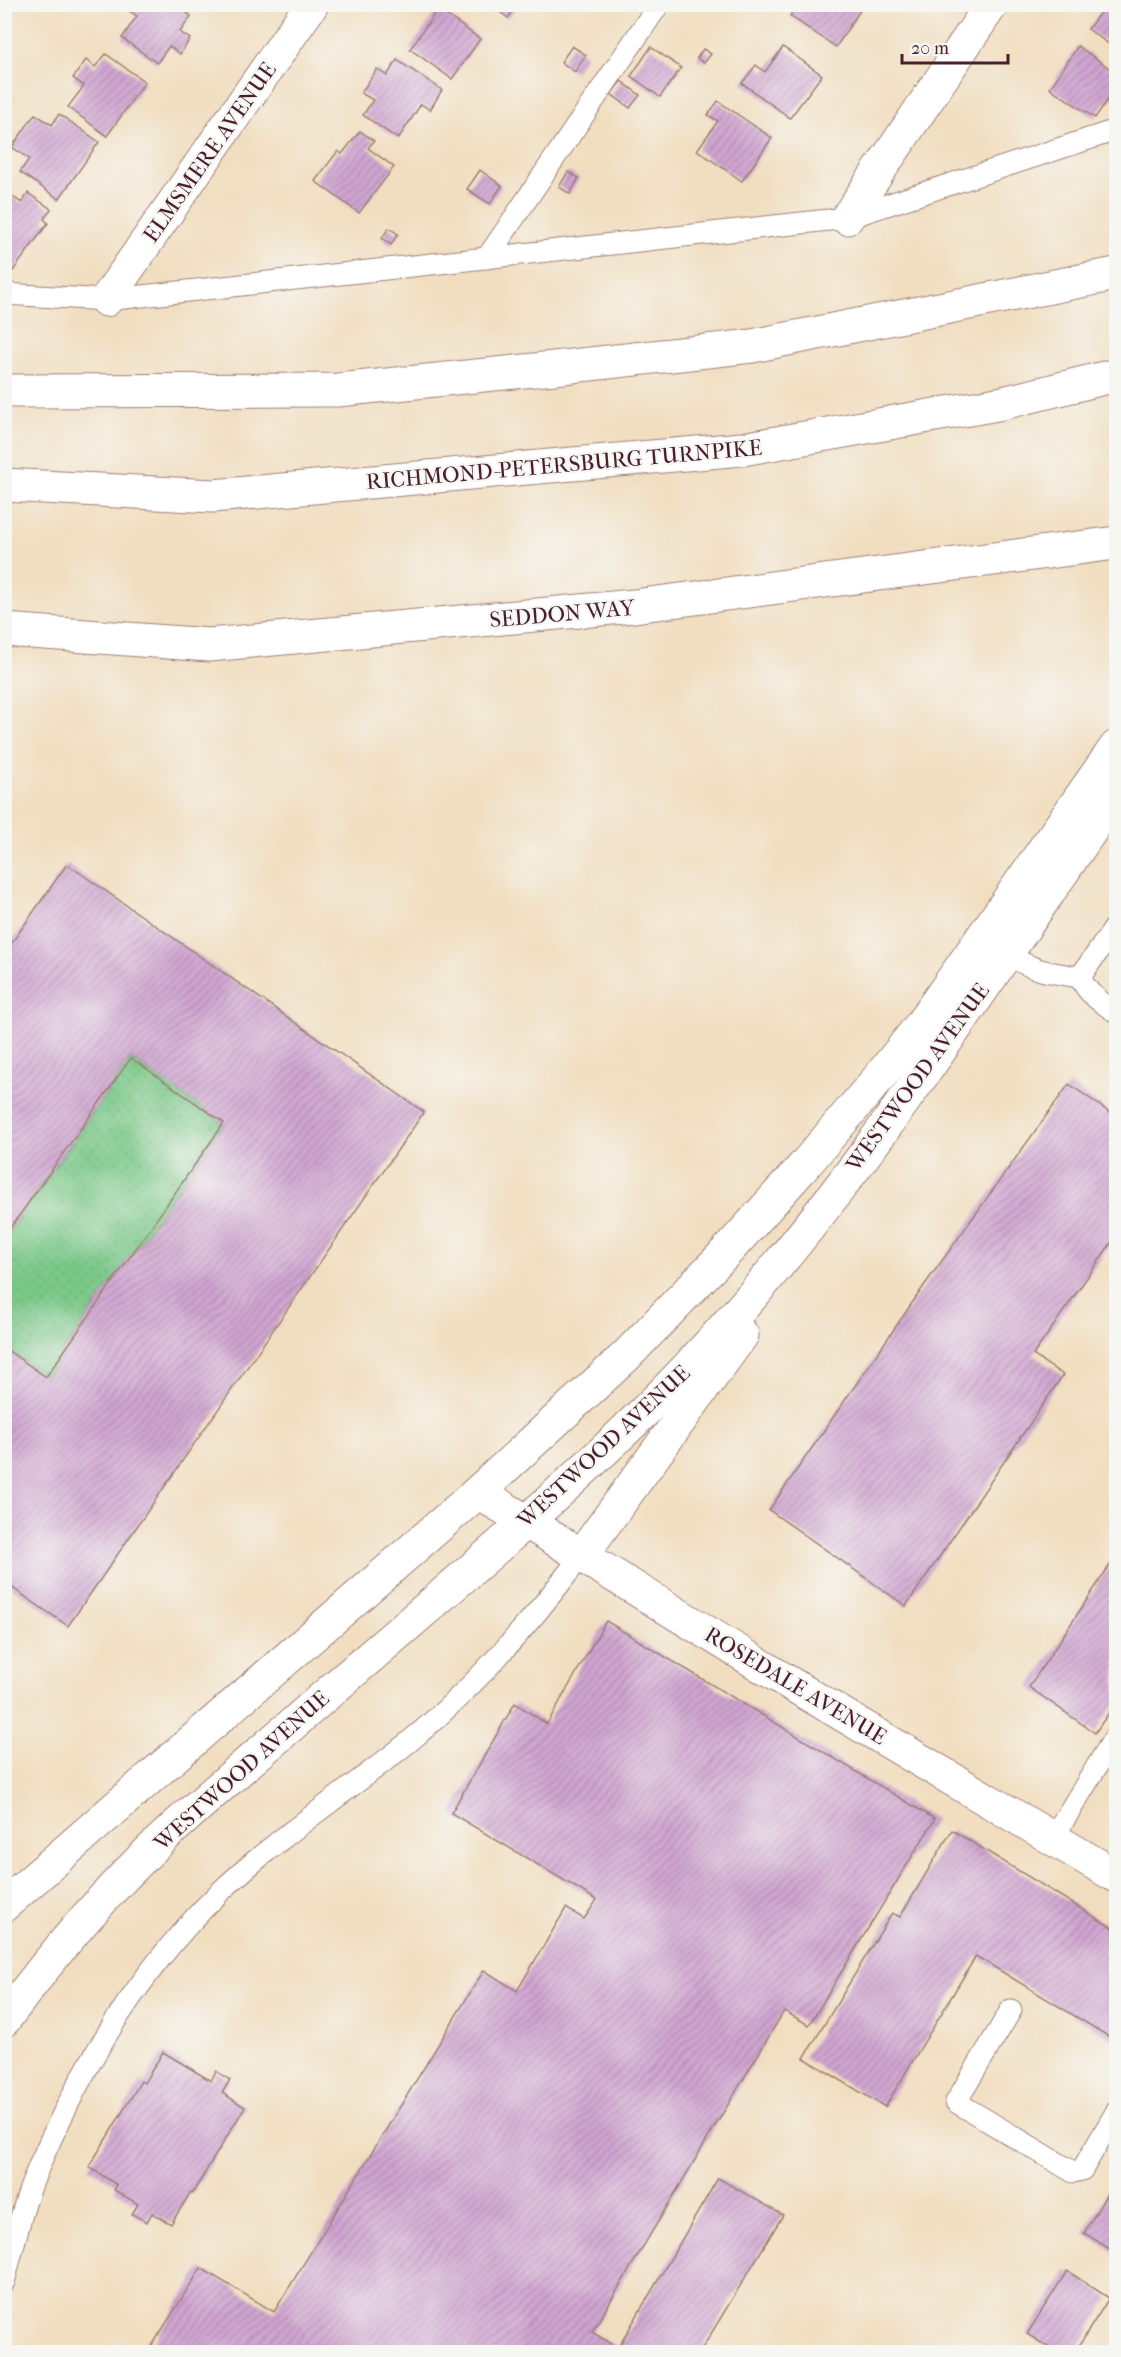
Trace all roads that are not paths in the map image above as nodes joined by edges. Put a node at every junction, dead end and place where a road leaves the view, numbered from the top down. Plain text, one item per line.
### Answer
1 (312, 4) edge
2 (659, 4) edge
3 (992, 4) edge
4 (1116, 130) edge
5 (847, 218) junction
6 (487, 258) junction
7 (1116, 274) edge
8 (4, 294) edge
9 (106, 300) junction
10 (1116, 375) edge
11 (4, 391) edge
12 (4, 485) edge
13 (1116, 543) edge
14 (4, 630) edge
15 (1116, 747) edge
16 (1116, 794) edge
17 (1116, 926) edge
18 (993, 945) junction
19 (1080, 977) junction
20 (1116, 1012) edge
21 (801, 1235) junction
22 (478, 1492) junction
23 (524, 1521) junction
24 (581, 1556) junction
25 (1116, 1735) edge
26 (1053, 1838) junction
27 (1116, 1876) edge
28 (4, 1905) edge
29 (1011, 2010) dead end
30 (4, 2020) edge
31 (1116, 2112) edge
32 (4, 2282) edge

1 - 9 main road, ELMSMERE AVENUE
2 - 6 lane
3 - 5 main road
4 - 5 lane
5 - 6 lane
6 - 9 lane
7 - 11 main road
8 - 9 lane
10 - 12 main road, RICHMOND-PETERSBURG TURNPIKE
13 - 14 main road, SEDDON WAY
15 - 18 main road, WESTWOOD AVENUE
16 - 18 main road, WESTWOOD AVENUE
17 - 19 lane
18 - 19 lane
18 - 21 main road, WESTWOOD AVENUE
18 - 22 main road, WESTWOOD AVENUE
19 - 20 lane
21 - 23 main road, WESTWOOD AVENUE
21 - 24 main road
22 - 23 main road, ROSEDALE AVENUE
22 - 28 main road, WESTWOOD AVENUE
23 - 24 main road, ROSEDALE AVENUE
23 - 30 main road, WESTWOOD AVENUE
24 - 26 main road, ROSEDALE AVENUE
24 - 32 lane
25 - 26 lane
26 - 27 main road, ROSEDALE AVENUE
29 - 31 lane

